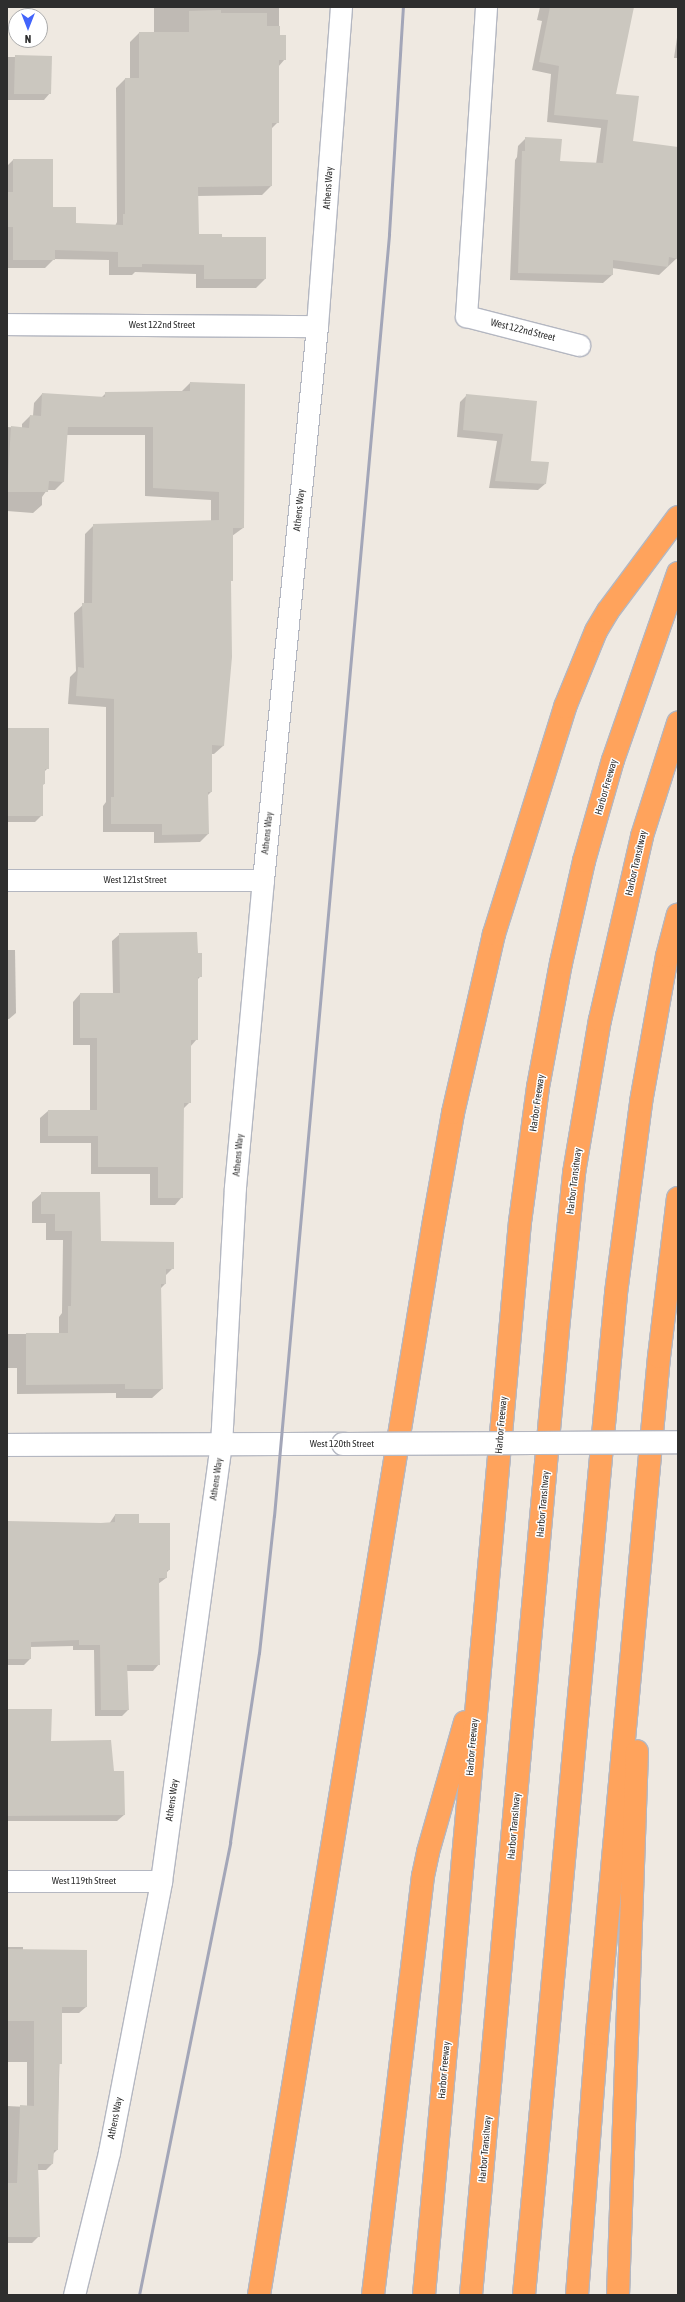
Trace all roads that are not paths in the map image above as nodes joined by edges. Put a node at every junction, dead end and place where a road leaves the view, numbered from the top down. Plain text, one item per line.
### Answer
1 (341, 7) edge
2 (486, 7) edge
3 (7, 324) edge
4 (317, 326) junction
5 (579, 345) dead end
6 (678, 517) edge
7 (678, 573) edge
8 (678, 723) edge
9 (7, 880) edge
10 (263, 880) junction
11 (678, 914) edge
12 (678, 1198) edge
13 (678, 1442) edge
14 (221, 1444) junction
15 (7, 1445) edge
16 (645, 1520) junction
17 (480, 1658) junction
18 (7, 1881) edge
19 (162, 1881) junction
20 (74, 2295) edge
21 (259, 2295) edge
22 (373, 2295) edge
23 (424, 2295) edge
24 (471, 2295) edge
25 (524, 2295) edge
26 (577, 2295) edge
27 (618, 2295) edge

1 - 4 street, Athens Way
2 - 5 street, West 122nd Street
3 - 4 street, West 122nd Street
4 - 10 street, Athens Way
6 - 21 highway
7 - 17 highway, Harbor Freeway
8 - 24 highway, Harbor Transitway
9 - 10 street, West 121st Street
10 - 14 street, Athens Way
11 - 25 highway
12 - 16 highway
13 - 14 street, West 120th Street, bridge
14 - 15 street, West 120th Street
14 - 19 street, Athens Way
16 - 26 highway
16 - 27 highway
17 - 22 highway
17 - 23 highway, Harbor Freeway
18 - 19 street, West 119th Street
19 - 20 street, Athens Way

